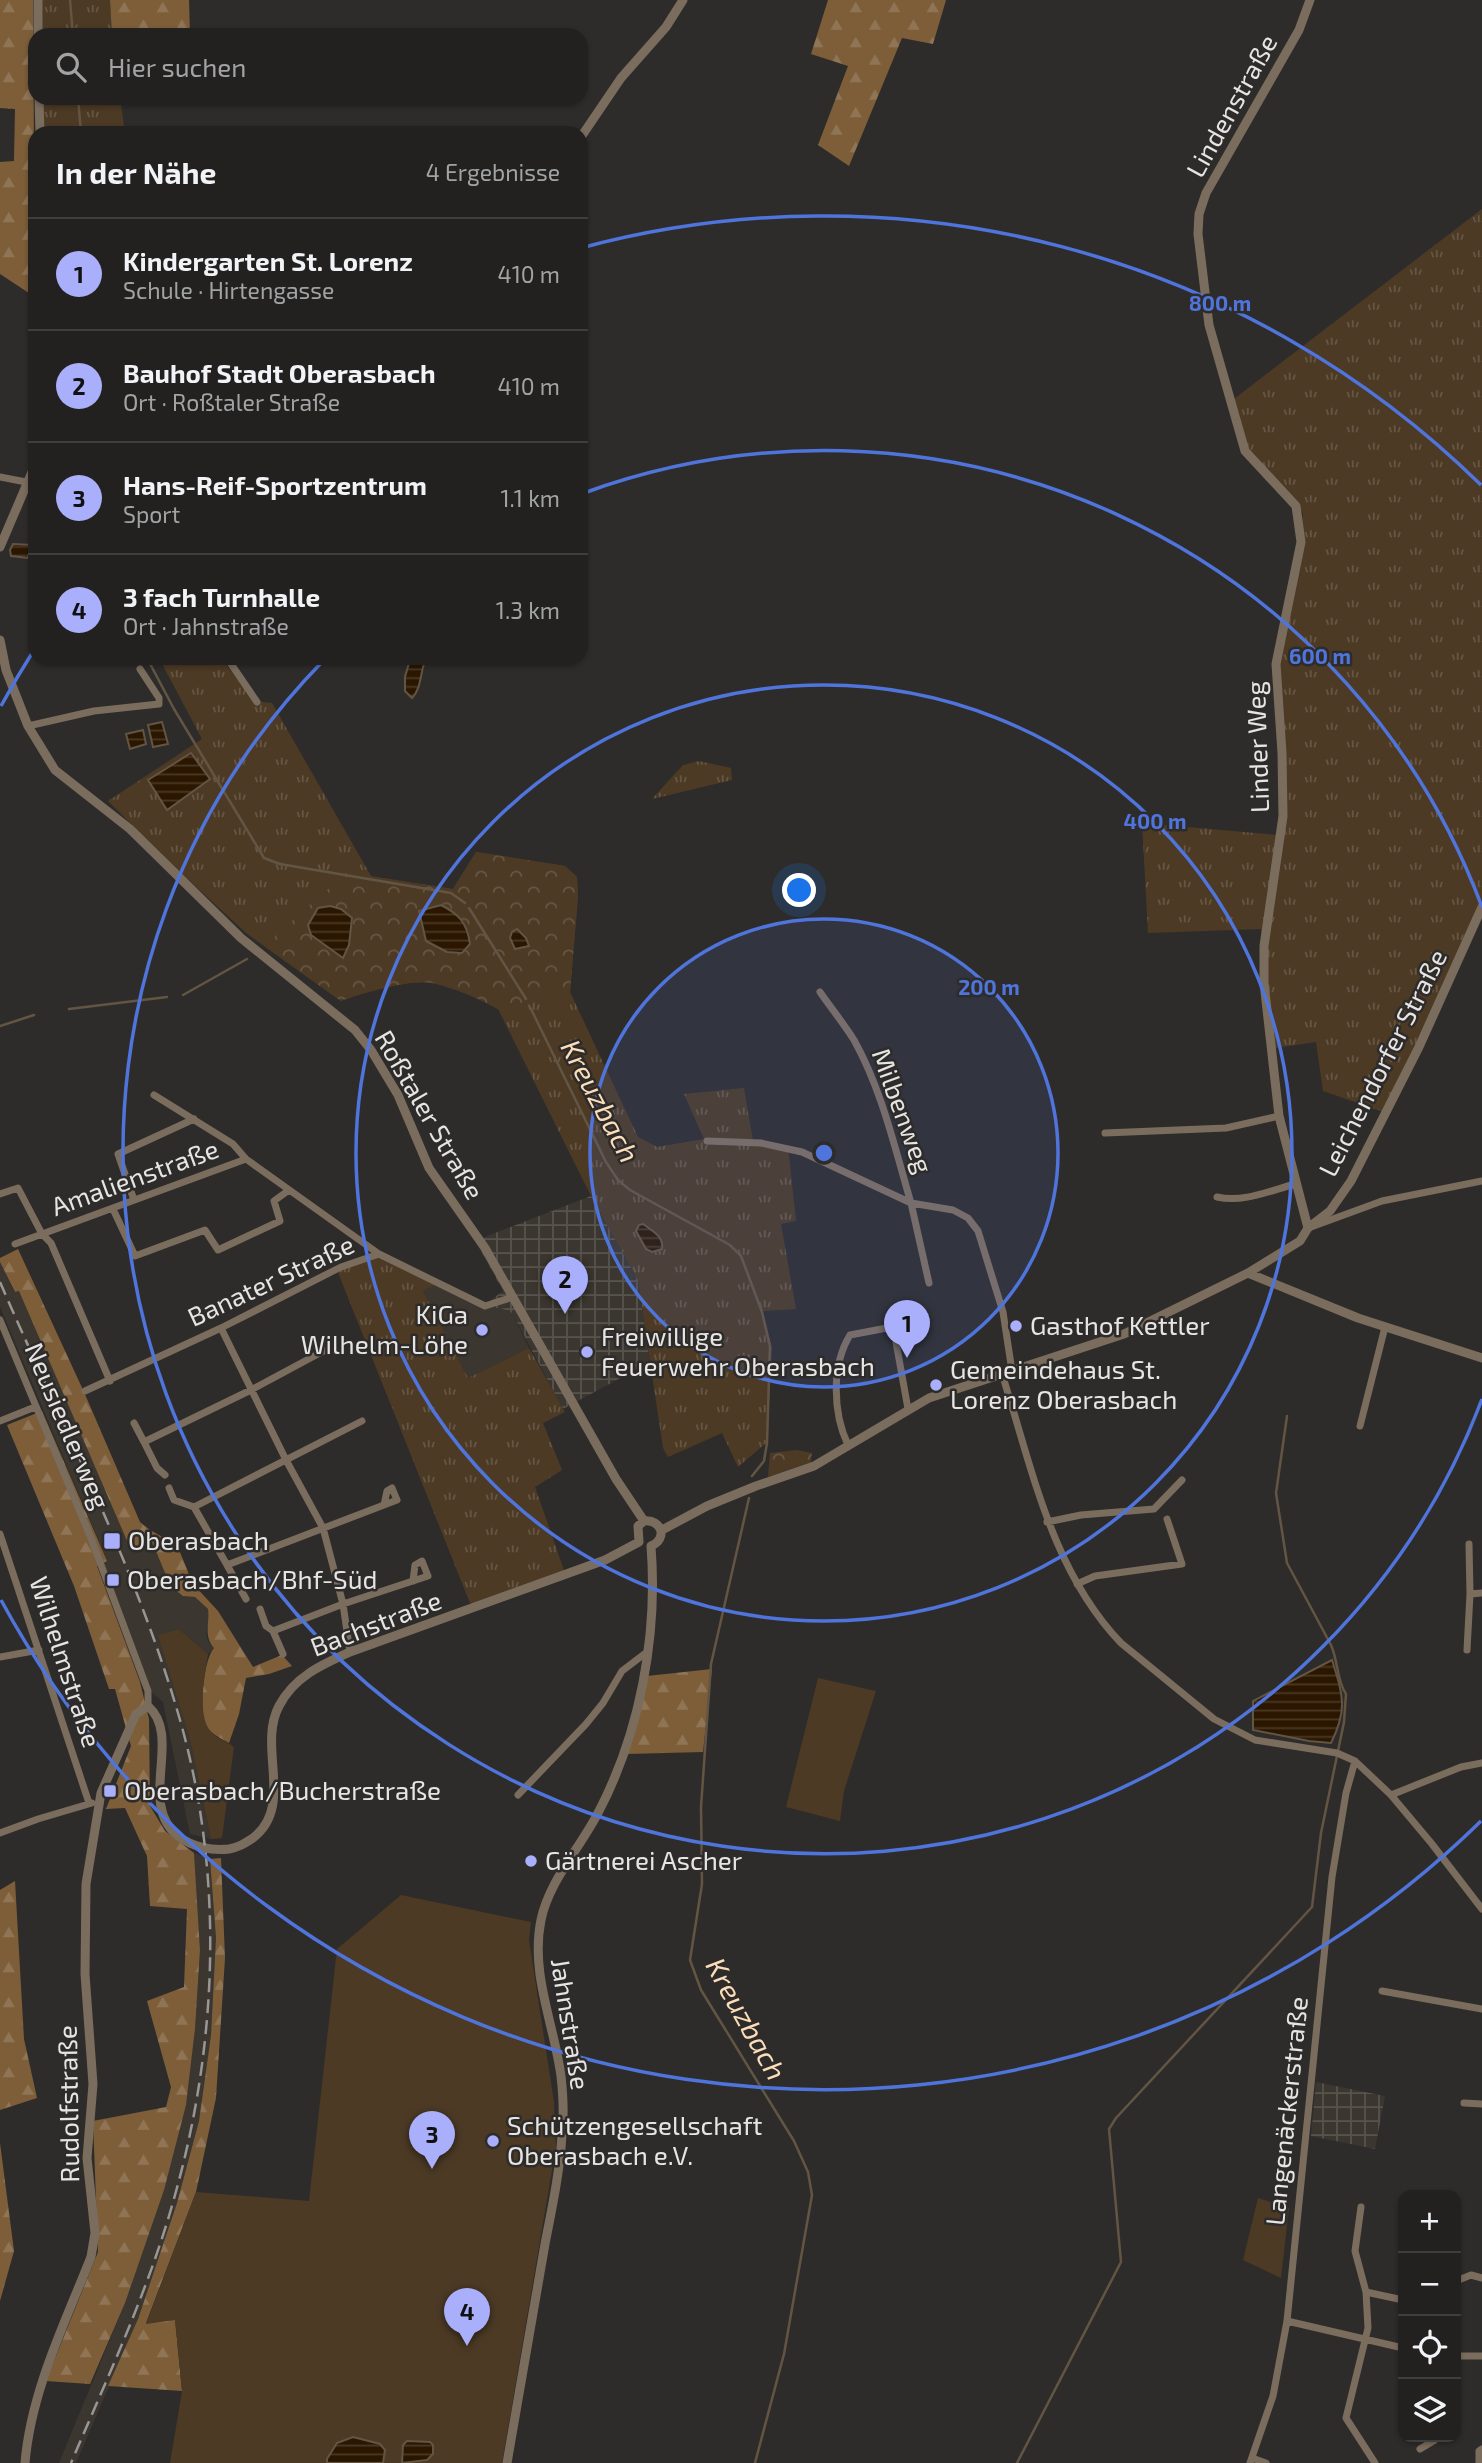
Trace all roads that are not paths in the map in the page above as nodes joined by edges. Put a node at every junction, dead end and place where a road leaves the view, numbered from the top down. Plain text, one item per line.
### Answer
1 (38, 0) edge
2 (683, 0) edge
3 (1310, 0) edge
4 (38, 28) edge
5 (39, 105) edge
6 (40, 126) edge
7 (588, 127) edge
8 (1198, 234) joint
9 (0, 477) edge
10 (28, 478) edge
11 (26, 482) junction
12 (0, 547) edge
13 (0, 640) edge
14 (235, 665) edge
15 (140, 669) dead end
16 (3, 670) edge
17 (257, 702) dead end
18 (28, 726) junction
19 (1482, 907) edge
20 (820, 992) dead end
21 (154, 1095) dead end
22 (1279, 1116) junction
23 (194, 1119) junction
24 (1105, 1133) dead end
25 (707, 1141) dead end
26 (246, 1159) junction
27 (1482, 1181) edge
28 (1295, 1184) junction
29 (289, 1190) junction
30 (0, 1194) edge
31 (1217, 1197) dead end
32 (134, 1200) junction
33 (911, 1203) junction
34 (113, 1209) junction
35 (1308, 1228) junction
36 (42, 1234) junction
37 (15, 1244) dead end
38 (379, 1254) junction
39 (1248, 1273) junction
40 (929, 1283) dead end
41 (513, 1297) junction
42 (0, 1320) edge
43 (1385, 1327) junction
44 (221, 1328) junction
45 (331, 1347) dead end
46 (1482, 1358) edge
47 (1007, 1373) junction
48 (110, 1381) junction
49 (251, 1390) junction
50 (85, 1391) dead end
51 (35, 1407) junction
52 (908, 1409) junction
53 (0, 1421) edge
54 (362, 1422) dead end
55 (134, 1423) dead end
56 (1360, 1426) dead end
57 (144, 1442) junction
58 (848, 1446) junction
59 (286, 1460) junction
60 (165, 1475) dead end
61 (1182, 1480) dead end
62 (169, 1488) dead end
63 (384, 1505) dead end
64 (194, 1507) junction
65 (1167, 1519) dead end
66 (644, 1521) junction
67 (1047, 1522) junction
68 (323, 1528) junction
69 (662, 1530) junction
70 (0, 1534) edge
71 (639, 1542) junction
72 (1469, 1544) dead end
73 (651, 1546) junction
74 (4, 1557) edge
75 (227, 1565) junction
76 (413, 1581) dead end
77 (1077, 1584) junction
78 (1482, 1593) edge
79 (1470, 1594) junction
80 (246, 1600) dead end
81 (343, 1604) junction
82 (260, 1609) dead end
83 (274, 1632) junction
84 (39, 1650) junction
85 (1467, 1650) dead end
86 (349, 1652) junction
87 (647, 1652) junction
88 (283, 1654) dead end
89 (0, 1657) edge
90 (148, 1706) junction
91 (1355, 1761) junction
92 (1482, 1763) edge
93 (518, 1795) dead end
94 (1391, 1795) junction
95 (94, 1803) junction
96 (0, 1833) edge
97 (1482, 1909) edge
98 (1382, 1991) dead end
99 (1482, 2009) edge
100 (1464, 2103) dead end
101 (1482, 2105) edge
102 (1361, 2207) dead end
103 (1482, 2278) edge
104 (1461, 2279) edge
105 (1366, 2292) junction
106 (1398, 2299) edge
107 (1287, 2321) junction
108 (1366, 2339) junction
109 (1398, 2347) edge
110 (1461, 2356) edge
111 (1482, 2356) edge
112 (1429, 2442) edge
113 (1420, 2449) dead end
114 (1482, 2449) edge
115 (1251, 2460) edge
116 (25, 2463) edge
117 (507, 2463) edge
118 (1266, 2463) edge
119 (1375, 2463) edge
120 (1479, 2463) edge

1 - 4 street
2 - 7 street
3 - 8 street, Lindenstraße
5 - 6 street
8 - 22 street, Linder Weg
9 - 11 street
10 - 11 street
11 - 12 street
13 - 16 street, Roßtaler Straße
14 - 17 street
15 - 18 street
16 - 18 street, Roßtaler Straße
18 - 41 street, Roßtaler Straße
19 - 35 street, Leichendorfer Straße
20 - 33 street, Milbenweg
21 - 23 street
22 - 24 street
22 - 28 street, Linder Weg
23 - 26 street
23 - 32 street
25 - 33 street
26 - 29 street, Amalienstraße
26 - 32 street, Amalienstraße
27 - 35 street
28 - 31 street
28 - 35 street, Linder Weg
29 - 34 street
29 - 38 street, Amalienstraße
30 - 36 street, Amalienstraße
32 - 34 street, Amalienstraße
33 - 40 street
33 - 47 street, Milbenweg
34 - 36 street, Amalienstraße
35 - 39 street
36 - 37 street, Amalienstraße
36 - 48 street
38 - 41 street, Banater Straße
38 - 44 street, Banater Straße
39 - 43 street
39 - 47 street
41 - 66 street, Roßtaler Straße
42 - 51 street, Neusiedlerweg
43 - 46 street
43 - 56 street
44 - 48 street, Banater Straße
44 - 49 street
45 - 49 street
47 - 52 street
47 - 67 street, Milbenweg
48 - 50 street, Banater Straße
49 - 57 street
49 - 59 street
51 - 53 street
51 - 90 street, Neusiedlerweg
52 - 58 street
52 - 58 street
54 - 59 street
55 - 57 street
57 - 60 street
58 - 69 street
59 - 64 street
59 - 68 street
61 - 67 street
62 - 64 street
63 - 68 street
64 - 75 street
65 - 77 street
66 - 69 street
66 - 71 street
67 - 77 street, Milbenweg
68 - 75 street
68 - 81 street
69 - 73 street
70 - 74 street, Wilhelmstraße
71 - 73 street
71 - 86 street, Bachstraße
72 - 79 street
73 - 87 street, Jahnstraße
74 - 84 street, Wilhelmstraße
75 - 80 street
76 - 81 street
77 - 91 street, Milbenweg
78 - 79 street
79 - 85 street
81 - 83 street
81 - 86 street
82 - 83 street
83 - 88 street
84 - 89 street
84 - 95 street, Wilhelmstraße
86 - 90 street, Bachstraße
87 - 93 street
87 - 117 street, Jahnstraße
90 - 95 street, Rudolfstraße
91 - 94 street
91 - 107 street, Langenäckerstraße
92 - 94 street
94 - 97 street
95 - 96 street
95 - 116 street, Rudolfstraße
98 - 99 street
100 - 101 street
102 - 105 street
103 - 104 street
105 - 106 street
105 - 108 street
107 - 108 street
107 - 115 street, Langenäckerstraße
108 - 109 street
108 - 119 street
110 - 111 street
112 - 113 street
114 - 120 street
115 - 118 street

